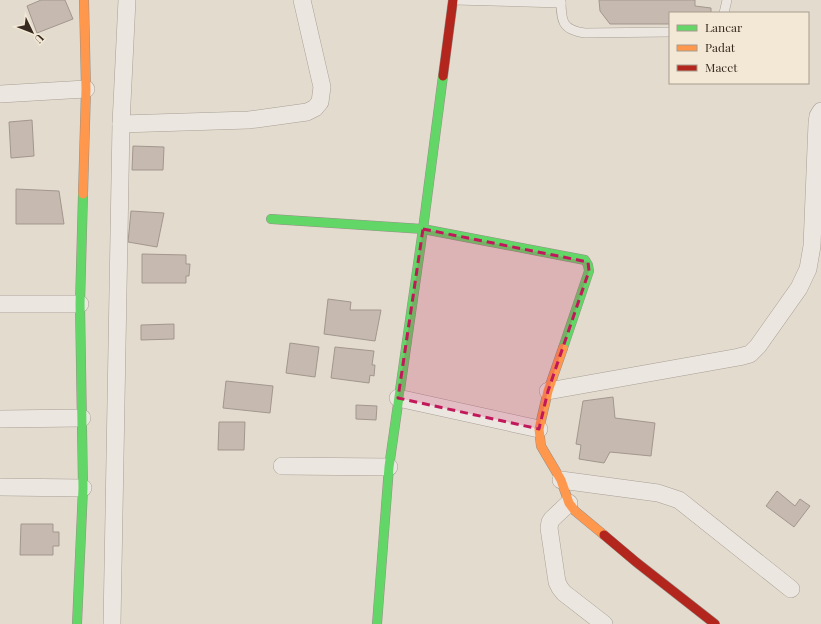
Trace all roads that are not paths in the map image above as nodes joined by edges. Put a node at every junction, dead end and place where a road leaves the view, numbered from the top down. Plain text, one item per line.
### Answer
1 (84, 0) edge
2 (127, 0) edge
3 (302, 0) edge
4 (454, 0) edge
5 (727, 0) edge
6 (560, 1) edge
7 (724, 12) edge
8 (669, 32) edge
9 (86, 89) junction
10 (0, 94) edge
11 (821, 111) edge
12 (121, 124) junction
13 (271, 219) dead end
14 (422, 229) junction
15 (0, 304) edge
16 (80, 304) junction
17 (548, 391) junction
18 (398, 398) junction
19 (82, 418) junction
20 (0, 419) edge
21 (540, 429) junction
22 (282, 466) dead end
23 (389, 467) junction
24 (561, 480) junction
25 (0, 487) edge
26 (83, 488) junction
27 (569, 503) junction
28 (791, 589) dead end
29 (78, 624) edge
30 (112, 624) edge
31 (377, 624) edge
32 (604, 624) edge
33 (714, 624) edge

1 - 9 street
2 - 12 street
3 - 12 street
4 - 6 lane
4 - 14 street
5 - 7 lane
6 - 8 lane
9 - 10 street
9 - 16 street
11 - 17 street
12 - 30 street
13 - 14 street
14 - 17 street
14 - 18 street
15 - 16 street
16 - 19 street
17 - 21 street
18 - 21 street
18 - 23 street
19 - 20 street
19 - 26 street
21 - 24 street
22 - 23 street
23 - 31 street
24 - 27 street
24 - 28 street
25 - 26 street
26 - 29 street
27 - 32 street
27 - 33 street

